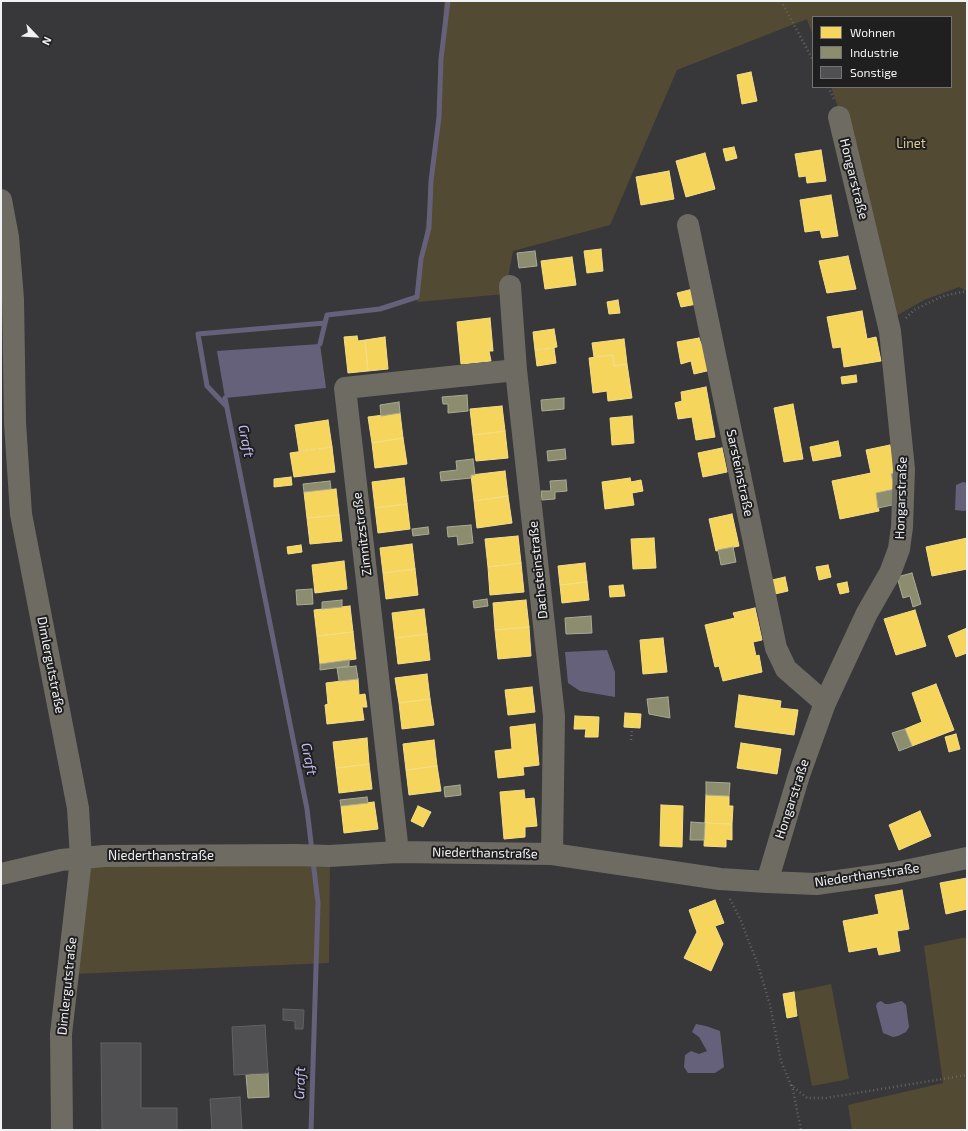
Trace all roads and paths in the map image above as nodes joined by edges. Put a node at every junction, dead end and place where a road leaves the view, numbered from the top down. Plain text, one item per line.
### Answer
1 (781, 1) edge
2 (812, 58) edge
3 (839, 117) dead end
4 (1, 200) edge
5 (688, 225) dead end
6 (510, 286) dead end
7 (967, 291) edge
8 (890, 331) junction
9 (516, 370) junction
10 (825, 703) junction
11 (632, 728) dead end
12 (631, 740) dead end
13 (398, 852) junction
14 (552, 854) junction
15 (967, 858) edge
16 (81, 859) junction
17 (1, 874) edge
18 (720, 879) junction
19 (766, 882) junction
20 (967, 1075) edge
21 (791, 1085) junction
22 (62, 1130) edge
23 (801, 1130) edge

1 - 2 path
3 - 8 street, Hongarstraße
4 - 16 street, Dimlergutstraße
5 - 10 street, Sarsteinstraße
6 - 9 street, Dachsteinstraße
7 - 8 path
8 - 10 street, Hongarstraße
9 - 13 street, Zimnitzstraße
9 - 14 street, Dachsteinstraße
10 - 19 street, Hongarstraße
11 - 12 path
13 - 14 street, Niederthanstraße
13 - 16 street, Niederthanstraße
14 - 18 street, Niederthanstraße
15 - 19 street, Niederthanstraße
16 - 17 street, Niederthanstraße
16 - 22 street, Dimlergutstraße
18 - 19 street, Niederthanstraße
18 - 21 path
20 - 21 path
21 - 23 path

